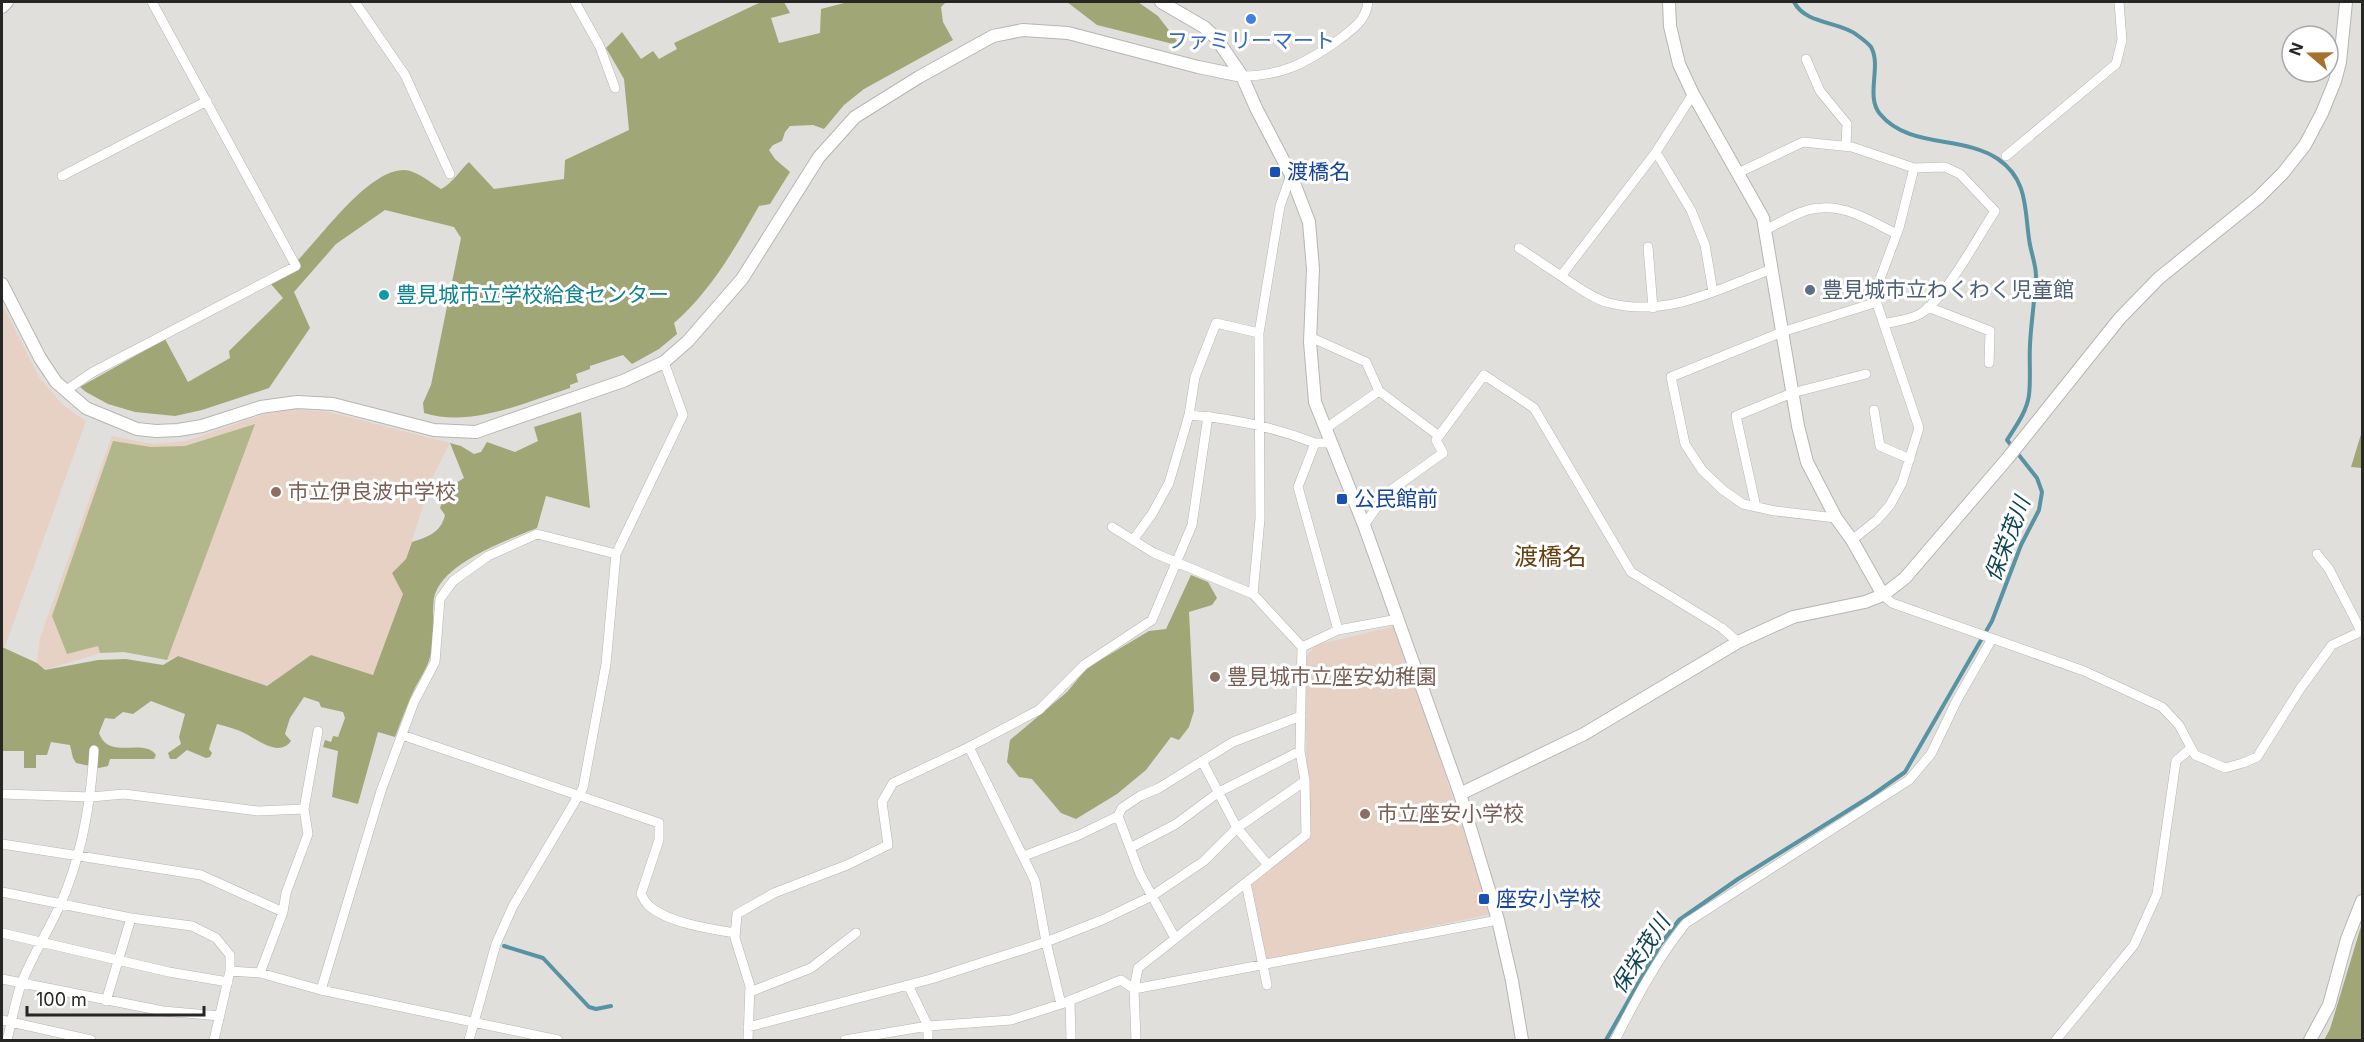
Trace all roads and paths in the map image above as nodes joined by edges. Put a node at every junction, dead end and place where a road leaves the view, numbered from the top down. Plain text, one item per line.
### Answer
1 (7, 2) edge
2 (152, 2) edge
3 (355, 2) edge
4 (575, 2) edge
5 (1162, 2) edge
6 (1368, 2) edge
7 (1669, 2) edge
8 (2120, 2) edge
9 (2346, 2) edge
10 (2, 7) edge
11 (1806, 59) dead end
12 (1242, 76) junction
13 (615, 88) dead end
14 (1693, 94) junction
15 (207, 101) junction
16 (1846, 146) junction
17 (1656, 152) junction
18 (2006, 156) dead end
19 (1914, 168) junction
20 (1738, 173) junction
21 (450, 174) dead end
22 (1291, 175) junction
23 (62, 176) dead end
24 (1765, 230) junction
25 (1897, 234) junction
26 (1648, 247) dead end
27 (1519, 248) dead end
28 (1772, 269) junction
29 (1561, 276) junction
30 (2, 284) edge
31 (1713, 292) junction
32 (1876, 302) junction
33 (1928, 307) junction
34 (1653, 309) junction
35 (1884, 324) junction
36 (1782, 332) junction
37 (1259, 333) junction
38 (1310, 337) junction
39 (664, 362) junction
40 (1989, 363) dead end
41 (1866, 374) dead end
42 (65, 391) junction
43 (1379, 391) junction
44 (1792, 393) junction
45 (1874, 410) dead end
46 (1189, 415) junction
47 (1208, 416) junction
48 (1261, 424) junction
49 (1324, 429) junction
50 (1439, 436) junction
51 (1315, 443) junction
52 (1330, 443) junction
53 (1910, 459) junction
54 (1756, 507) junction
55 (1836, 518) junction
56 (1364, 525) junction
57 (1112, 527) dead end
58 (1133, 540) junction
59 (1852, 540) junction
60 (616, 554) junction
61 (2317, 554) dead end
62 (1176, 562) junction
63 (1253, 594) junction
64 (1883, 595) junction
65 (1398, 619) junction
66 (1338, 630) junction
67 (2362, 631) edge
68 (1991, 638) junction
69 (1738, 642) junction
70 (1302, 647) junction
71 (1301, 716) junction
72 (318, 731) dead end
73 (402, 735) junction
74 (969, 747) junction
75 (2191, 748) junction
76 (94, 750) dead end
77 (1300, 751) junction
78 (1202, 761) junction
79 (1305, 781) junction
80 (1219, 792) junction
81 (2, 794) edge
82 (1460, 794) junction
83 (579, 796) junction
84 (92, 797) junction
85 (304, 809) junction
86 (1118, 816) junction
87 (1237, 828) junction
88 (2, 844) edge
89 (1130, 848) junction
90 (1023, 856) junction
91 (77, 857) junction
92 (1268, 865) junction
93 (1246, 883) junction
94 (2, 892) edge
95 (1152, 896) junction
96 (2362, 901) edge
97 (61, 903) junction
98 (284, 912) junction
99 (131, 918) junction
100 (1498, 920) junction
101 (2, 933) edge
102 (735, 933) junction
103 (856, 933) dead end
104 (1175, 939) junction
105 (1046, 942) junction
106 (39, 943) junction
107 (118, 960) junction
108 (1264, 964) junction
109 (230, 971) junction
110 (260, 973) junction
111 (2, 980) edge
112 (228, 982) junction
113 (21, 984) junction
114 (908, 985) junction
115 (1267, 985) dead end
116 (1134, 989) junction
117 (321, 990) junction
118 (750, 992) junction
119 (106, 1001) junction
120 (1066, 1002) junction
121 (220, 1016) junction
122 (2, 1020) edge
123 (12, 1023) junction
124 (473, 1024) junction
125 (928, 1026) junction
126 (748, 1027) junction
127 (65, 1038) edge
128 (8, 1041) edge
129 (91, 1041) edge
130 (214, 1041) edge
131 (469, 1041) edge
132 (558, 1041) edge
133 (748, 1041) edge
134 (845, 1041) edge
135 (928, 1041) edge
136 (1071, 1041) edge
137 (1136, 1041) edge
138 (1522, 1041) edge
139 (1615, 1041) edge
140 (2056, 1041) edge
141 (2310, 1041) edge

1 - 10 street
2 - 15 street
3 - 21 street
4 - 13 street
5 - 12 street
6 - 12 street
7 - 14 street
8 - 18 street
9 - 64 street
11 - 16 street
12 - 22 street
12 - 39 street
14 - 17 street
14 - 20 street
15 - 23 street
15 - 42 street
16 - 19 street
16 - 20 street
17 - 29 street
17 - 31 street
19 - 25 street
19 - 33 street
20 - 24 street
22 - 37 street
22 - 38 street
24 - 25 street
24 - 28 street
25 - 32 street
26 - 34 street
27 - 29 street
28 - 31 street
28 - 36 street
29 - 34 street
30 - 42 street
31 - 34 street
32 - 35 street
32 - 36 street
33 - 35 street
33 - 40 street
35 - 53 street
36 - 44 street
36 - 54 street
37 - 46 street
37 - 48 street
38 - 43 street
38 - 49 street
39 - 42 street
39 - 60 street
41 - 44 street
43 - 49 street
43 - 50 street
44 - 54 street
44 - 55 street
45 - 53 street
46 - 47 street
46 - 58 street
47 - 48 street
47 - 62 street
48 - 51 street
48 - 63 street
49 - 52 street
50 - 56 street
50 - 69 street
51 - 52 street
51 - 66 street
52 - 56 street
53 - 59 street
54 - 55 street
55 - 59 street
56 - 65 street
57 - 58 street
58 - 62 street
59 - 64 street
60 - 73 street
60 - 83 street
61 - 67 street
62 - 63 street
62 - 74 street
63 - 70 street
64 - 68 street
64 - 69 street
65 - 66 street
65 - 82 street
66 - 70 street
67 - 75 street
68 - 75 street
68 - 139 street
69 - 82 street
70 - 71 street
71 - 77 street
71 - 78 street
72 - 85 street
73 - 83 street
73 - 117 street
74 - 90 street
74 - 102 street
75 - 140 street
76 - 84 street
77 - 79 street
77 - 80 street
78 - 80 street
78 - 86 street
79 - 87 street
79 - 92 street
80 - 87 street
80 - 89 street
81 - 84 street
82 - 100 street
83 - 102 street
83 - 124 street
84 - 85 street
84 - 91 street
85 - 98 street
86 - 89 street
86 - 90 street
87 - 92 street
87 - 95 street
88 - 91 street
89 - 95 street
90 - 105 street
91 - 97 street
91 - 98 street
92 - 93 street
93 - 104 street
93 - 108 street
94 - 97 street
95 - 104 street
95 - 105 street
96 - 141 street
97 - 99 street
97 - 106 street
98 - 110 street
99 - 107 street
99 - 109 street
100 - 108 street
100 - 138 street
101 - 106 street
102 - 118 street
103 - 118 street
104 - 116 street
105 - 114 street
105 - 120 street
106 - 107 street
106 - 113 street
107 - 112 street
107 - 119 street
108 - 115 street
108 - 116 street
109 - 110 street
109 - 112 street
110 - 117 street
111 - 113 street
112 - 121 street
113 - 119 street
113 - 123 street
114 - 125 street
114 - 126 street
116 - 120 street
116 - 137 street
117 - 124 street
118 - 126 street
119 - 121 street
120 - 125 street
120 - 136 street
121 - 130 street
122 - 123 street
123 - 127 street
123 - 128 street
124 - 131 street
124 - 132 street
125 - 134 street
125 - 135 street
126 - 133 street
127 - 129 street

